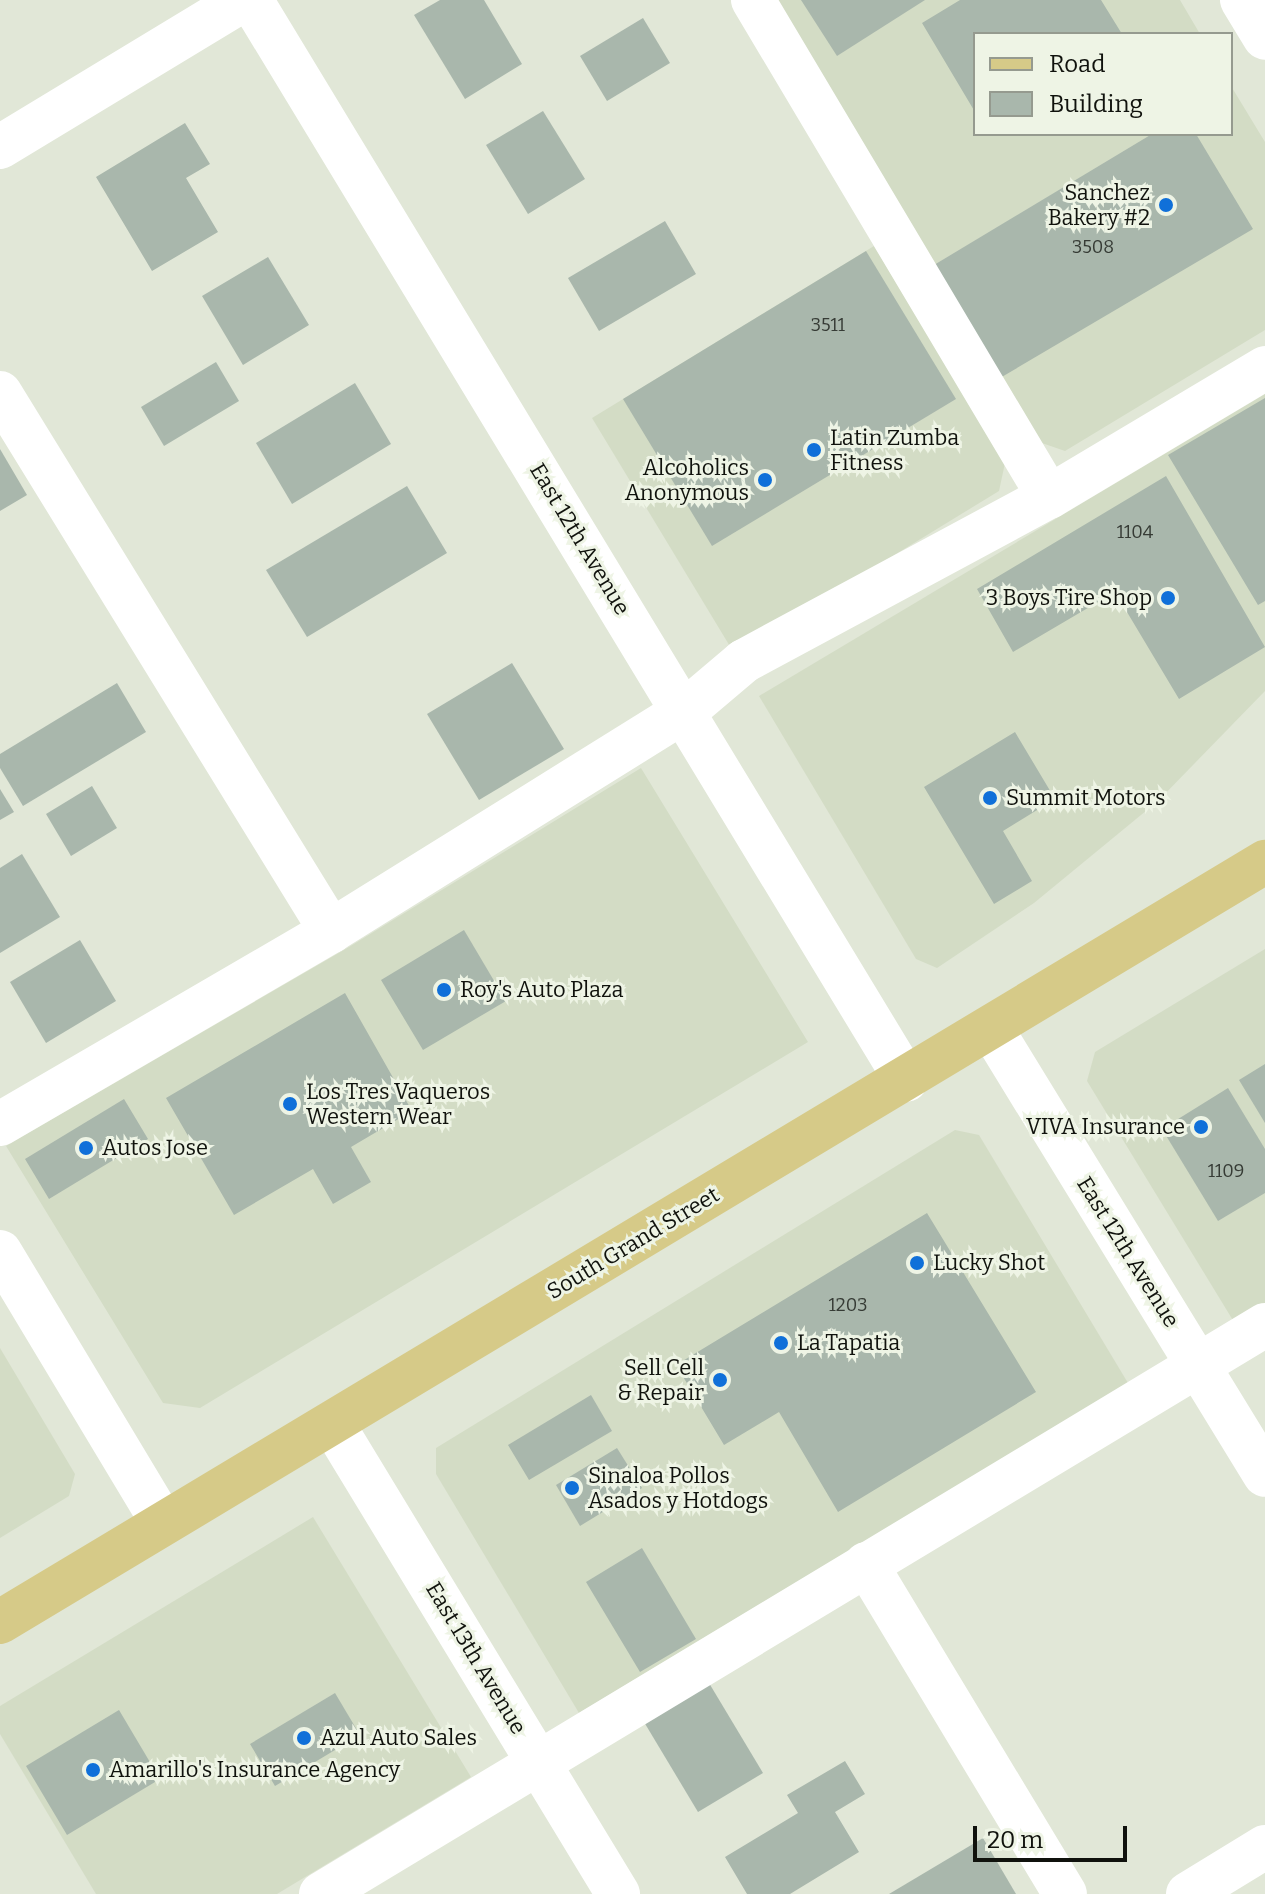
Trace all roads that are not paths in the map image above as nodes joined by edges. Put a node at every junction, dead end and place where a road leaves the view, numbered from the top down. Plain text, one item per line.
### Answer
1 (243, 0) edge
2 (251, 0) edge
3 (753, 0) edge
4 (1242, 0) edge
5 (1265, 38) edge
6 (0, 147) edge
7 (1265, 368) edge
8 (0, 393) edge
9 (1049, 497) junction
10 (685, 711) junction
11 (1265, 826) edge
12 (1265, 862) edge
13 (1222, 887) junction
14 (331, 931) junction
15 (991, 1028) junction
16 (906, 1080) junction
17 (0, 1124) edge
18 (0, 1252) edge
19 (1265, 1325) edge
20 (1198, 1365) junction
21 (332, 1423) junction
22 (1265, 1475) edge
23 (163, 1523) junction
24 (866, 1564) junction
25 (0, 1622) edge
26 (539, 1762) junction
27 (1265, 1847) edge
28 (321, 1894) edge
29 (618, 1894) edge
30 (1065, 1894) edge
31 (1188, 1894) edge

1 - 6 street
2 - 10 street, East 12th Avenue
3 - 9 street
4 - 5 street
7 - 9 street
8 - 14 street
9 - 10 street
10 - 14 street
10 - 16 street, East 12th Avenue
11 - 13 main road
12 - 13 main road, South Grand Street
13 - 15 main road, South Grand Street
14 - 17 street
15 - 16 main road, South Grand Street
15 - 20 street, East 12th Avenue
16 - 21 main road, South Grand Street
18 - 23 street
19 - 20 street
20 - 22 street, East 12th Avenue
20 - 24 street
21 - 23 main road, South Grand Street
21 - 26 street, East 13th Avenue
23 - 25 main road, South Grand Street
24 - 26 street
24 - 30 street
26 - 28 street
26 - 29 street, East 13th Avenue
27 - 31 street

